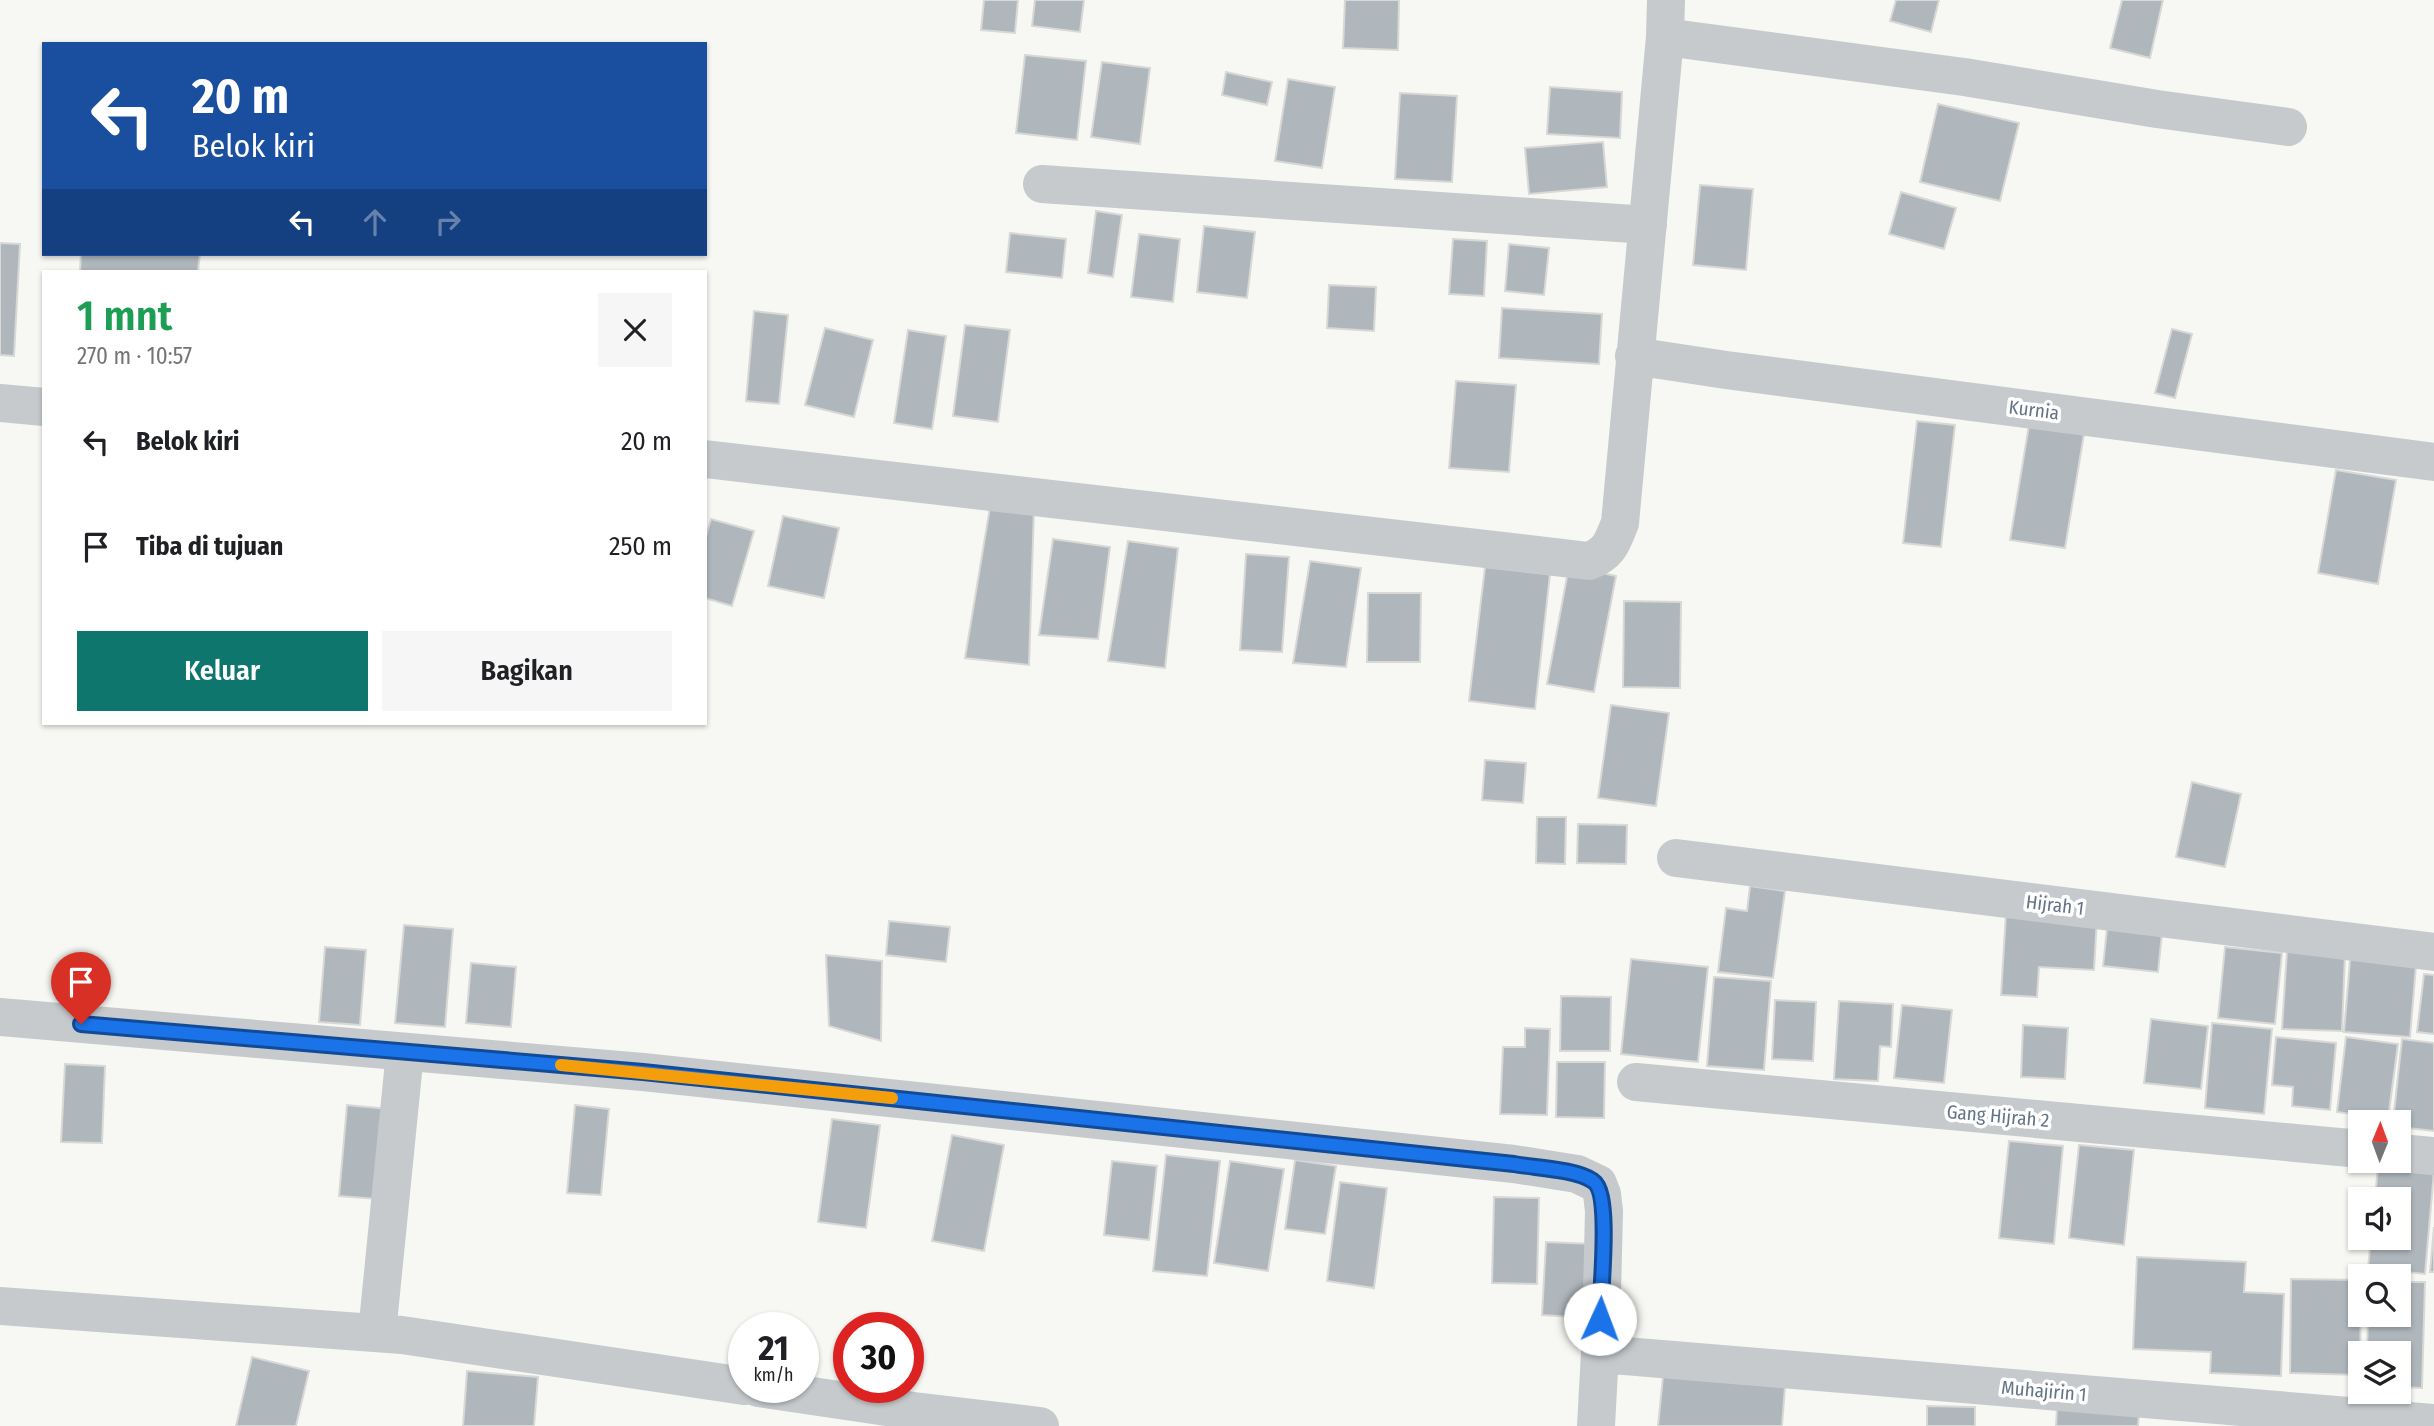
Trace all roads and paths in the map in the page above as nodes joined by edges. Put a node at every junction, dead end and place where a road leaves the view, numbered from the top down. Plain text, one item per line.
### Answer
1 (1665, 18) edge
2 (2288, 127) dead end
3 (1042, 184) dead end
4 (1648, 225) junction
5 (1634, 356) junction
6 (0, 403) edge
7 (42, 407) edge
8 (707, 459) edge
9 (2434, 462) edge
10 (1676, 858) dead end
11 (2434, 952) edge
12 (0, 1017) edge
13 (405, 1052) junction
14 (1636, 1082) dead end
15 (2348, 1148) edge
16 (2412, 1154) edge
17 (2434, 1156) edge
18 (0, 1306) edge
19 (377, 1333) junction
20 (1601, 1334) junction
21 (728, 1384) edge
22 (819, 1397) edge
23 (2434, 1423) edge
24 (1040, 1426) edge
25 (1596, 1426) edge

1 - 2 street
1 - 4 street
3 - 4 street
4 - 5 street
5 - 8 street
5 - 9 street, Kurnia
6 - 7 street
10 - 11 street, Hijrah 1
12 - 13 street
13 - 19 street
13 - 20 street
14 - 15 street, Gang Hijrah 2
16 - 17 street
18 - 19 street
19 - 21 street
20 - 23 street, Muhajirin 1
20 - 25 street
22 - 24 street

